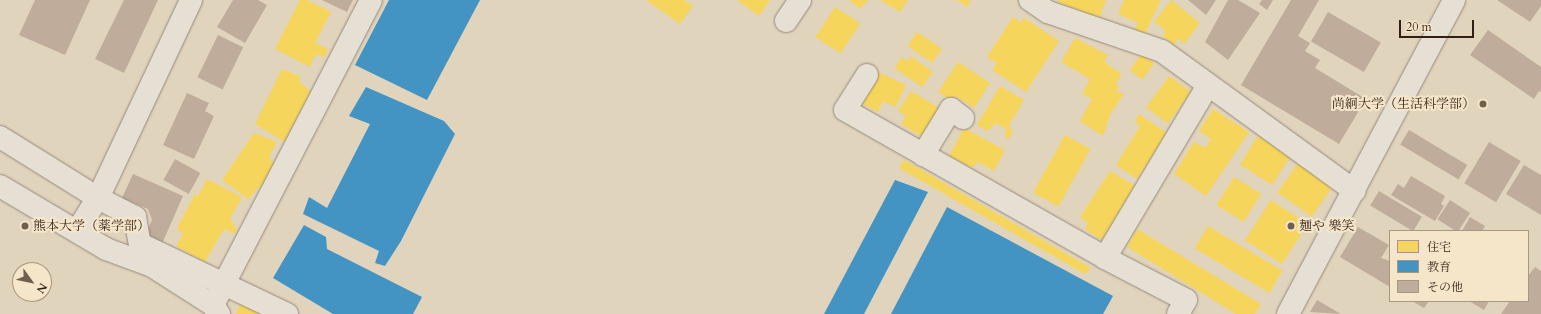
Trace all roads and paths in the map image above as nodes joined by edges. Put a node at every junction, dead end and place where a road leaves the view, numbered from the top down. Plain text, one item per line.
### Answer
1 (191, 0) edge
2 (371, 0) edge
3 (800, 0) edge
4 (1030, 0) edge
5 (1454, 0) edge
6 (786, 21) dead end
7 (867, 75) dead end
8 (1208, 85) junction
9 (963, 118) dead end
10 (0, 137) edge
11 (923, 155) junction
12 (0, 186) edge
13 (1355, 191) junction
14 (98, 198) junction
15 (77, 232) junction
16 (1105, 258) junction
17 (225, 284) junction
18 (216, 310) edge
19 (287, 314) edge
20 (1178, 314) edge
21 (1288, 314) edge

1 - 14 street
2 - 17 street
3 - 6 street
4 - 8 street
5 - 13 street
7 - 11 street
8 - 13 street
8 - 16 street
9 - 11 street
10 - 14 street
11 - 16 street
12 - 15 street
13 - 21 street
14 - 15 street
14 - 17 street
15 - 18 street
16 - 20 street
17 - 18 street
17 - 19 street

